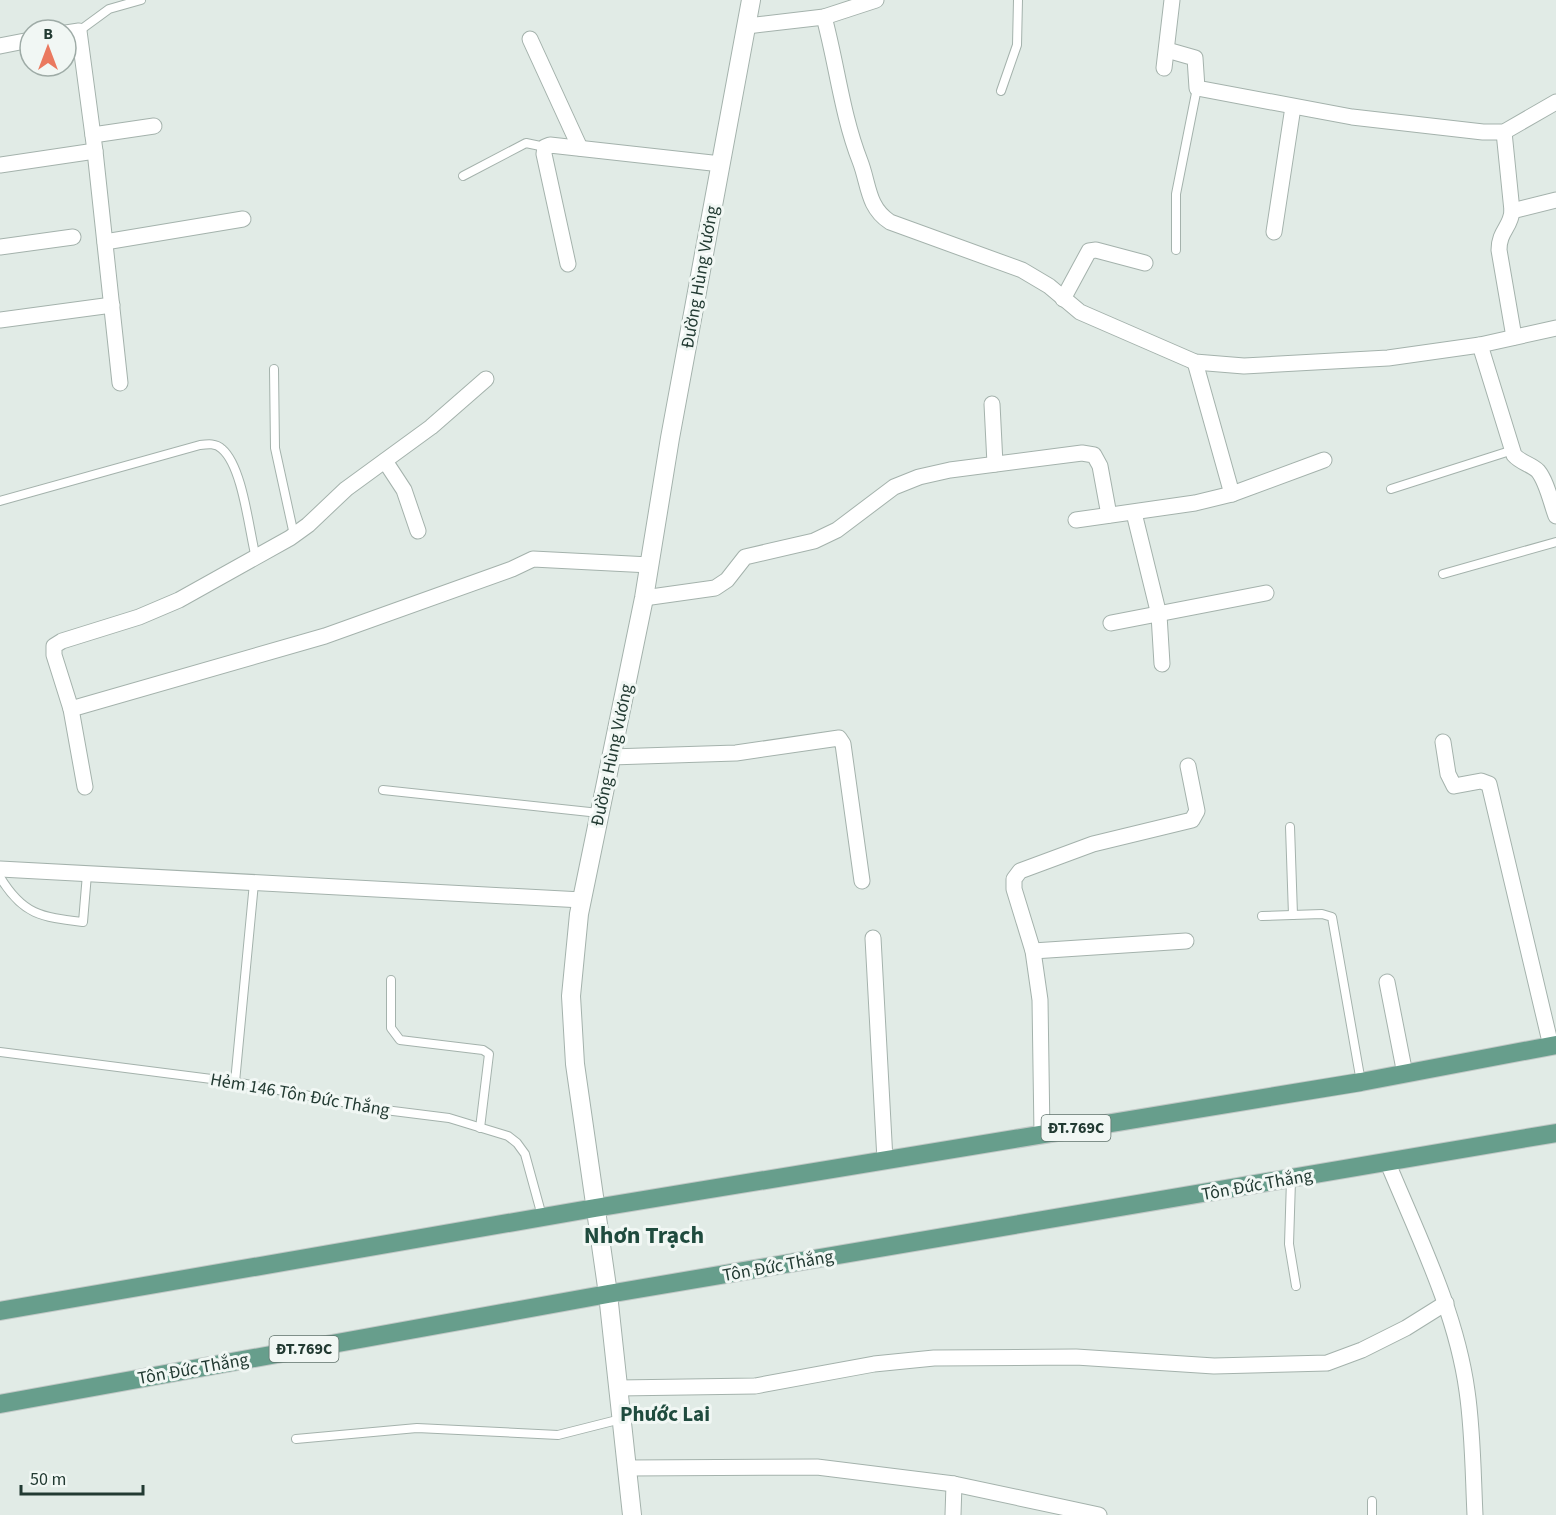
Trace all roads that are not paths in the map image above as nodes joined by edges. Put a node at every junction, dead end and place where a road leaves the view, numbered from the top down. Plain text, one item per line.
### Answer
1 (141, 0) edge
2 (751, 0) edge
3 (876, 0) edge
4 (1018, 0) edge
5 (1172, 0) edge
6 (824, 17) junction
7 (747, 26) junction
8 (78, 28) edge
9 (530, 39) dead end
10 (18, 42) edge
11 (0, 46) edge
12 (1167, 50) junction
13 (78, 61) edge
14 (1164, 68) dead end
15 (1197, 88) junction
16 (1001, 91) dead end
17 (1556, 102) edge
18 (1293, 107) junction
19 (154, 126) dead end
20 (1504, 132) junction
21 (93, 135) junction
22 (545, 147) junction
23 (580, 148) junction
24 (95, 151) junction
25 (721, 164) junction
26 (0, 165) edge
27 (463, 176) dead end
28 (1556, 200) edge
29 (1512, 211) junction
30 (243, 219) dead end
31 (1274, 232) dead end
32 (73, 237) dead end
33 (105, 242) junction
34 (0, 247) edge
35 (1176, 250) dead end
36 (1145, 262) dead end
37 (568, 264) dead end
38 (1063, 299) junction
39 (112, 305) junction
40 (0, 320) edge
41 (1556, 328) edge
42 (1514, 337) junction
43 (1480, 345) junction
44 (1195, 362) junction
45 (274, 369) dead end
46 (486, 380) dead end
47 (120, 383) dead end
48 (992, 405) dead end
49 (1513, 450) junction
50 (385, 460) junction
51 (1323, 460) dead end
52 (995, 464) junction
53 (1391, 489) dead end
54 (1232, 494) junction
55 (0, 501) edge
56 (1134, 513) junction
57 (1109, 515) junction
58 (1556, 516) edge
59 (1076, 519) dead end
60 (418, 531) dead end
61 (294, 535) junction
62 (1556, 542) edge
63 (256, 558) junction
64 (650, 565) junction
65 (1443, 574) dead end
66 (1266, 592) dead end
67 (644, 598) junction
68 (1159, 615) junction
69 (1111, 623) dead end
70 (1162, 664) dead end
71 (71, 709) junction
72 (1443, 742) dead end
73 (611, 757) junction
74 (1188, 766) dead end
75 (85, 787) dead end
76 (383, 790) dead end
77 (599, 813) junction
78 (1290, 827) dead end
79 (0, 869) edge
80 (87, 874) junction
81 (0, 877) edge
82 (862, 881) dead end
83 (254, 883) junction
84 (582, 900) junction
85 (1293, 915) junction
86 (1262, 916) dead end
87 (873, 938) dead end
88 (1186, 940) dead end
89 (1033, 951) junction
90 (391, 980) dead end
91 (1388, 982) dead end
92 (1554, 1046) edge
93 (0, 1052) edge
94 (1404, 1074) junction
95 (234, 1082) junction
96 (1361, 1082) junction
97 (480, 1128) junction
98 (1042, 1134) junction
99 (1554, 1136) edge
100 (885, 1160) junction
101 (1387, 1161) junction
102 (1291, 1179) junction
103 (595, 1208) junction
104 (542, 1216) junction
105 (1296, 1286) dead end
106 (608, 1294) junction
107 (1446, 1303) junction
108 (0, 1311) edge
109 (618, 1388) junction
110 (0, 1404) edge
111 (622, 1418) junction
112 (296, 1439) dead end
113 (628, 1468) junction
114 (954, 1484) junction
115 (1372, 1501) dead end
116 (633, 1515) edge
117 (953, 1515) edge
118 (1099, 1515) edge
119 (1372, 1515) edge
120 (1475, 1515) edge

1 - 8 lane
2 - 7 street, Đường Hùng Vương
3 - 6 street
4 - 16 lane
5 - 12 street
6 - 7 street
6 - 38 street
7 - 25 street, Đường Hùng Vương
9 - 23 street
10 - 11 street
12 - 14 street
12 - 15 street
13 - 21 street
15 - 18 street
15 - 35 lane
17 - 20 street
18 - 20 street
18 - 31 street
19 - 21 street
20 - 29 street
21 - 24 street
22 - 23 street
22 - 27 lane
22 - 37 street
23 - 25 street
24 - 26 street
24 - 33 street
25 - 64 street, Đường Hùng Vương
28 - 29 street
29 - 42 street
30 - 33 street
32 - 34 street
33 - 39 street
36 - 38 street
38 - 44 street
39 - 40 street
39 - 47 street
41 - 42 street
42 - 43 street
43 - 44 street
43 - 49 street
44 - 54 street
45 - 61 lane
46 - 50 street
48 - 52 street
49 - 53 lane
49 - 58 street
50 - 60 street
50 - 61 street
51 - 54 street
52 - 57 street
52 - 67 street
54 - 56 street
55 - 63 lane
56 - 57 street
56 - 68 street
57 - 59 street
61 - 63 street
62 - 65 lane
63 - 71 street
64 - 67 street, Đường Hùng Vương
64 - 71 street
66 - 68 street
67 - 73 street, Đường Hùng Vương
68 - 69 street
68 - 70 street
71 - 75 street
72 - 92 street
73 - 77 street, Đường Hùng Vương
73 - 82 street
74 - 89 street
76 - 77 lane
77 - 84 street, Đường Hùng Vương
78 - 85 lane
79 - 80 street
80 - 81 lane
80 - 83 street
83 - 84 street
83 - 95 lane
84 - 103 street, Đường Hùng Vương
85 - 86 lane
85 - 96 lane
87 - 100 street
88 - 89 street
89 - 98 street
90 - 97 lane
91 - 94 street
92 - 94 main road, ĐT.769C
93 - 95 lane, Hẻm 146 Tôn Đức Thắng
94 - 96 main road, ĐT.769C
95 - 97 lane, Hẻm 146 Tôn Đức Thắng
96 - 98 main road, ĐT.769C
97 - 104 lane, Hẻm 146 Tôn Đức Thắng
98 - 100 main road, ĐT.769C
99 - 101 main road, Tôn Đức Thắng / ĐT.769C
100 - 103 main road, ĐT.769C
101 - 102 main road, Tôn Đức Thắng / ĐT.769C
101 - 107 street
102 - 105 lane
102 - 106 main road, Tôn Đức Thắng / ĐT.769C
103 - 104 main road, ĐT.769C
103 - 106 street, Đường Hùng Vương
104 - 108 main road, ĐT.769C
106 - 109 street, Đường Hùng Vương
106 - 110 main road, Tôn Đức Thắng / ĐT.769C
107 - 109 street
107 - 120 street
109 - 111 street, Đường Hùng Vương
111 - 112 lane
111 - 113 street, Đường Hùng Vương
113 - 114 street
113 - 116 street, Đường Hùng Vương
114 - 117 street
114 - 118 street
115 - 119 lane

